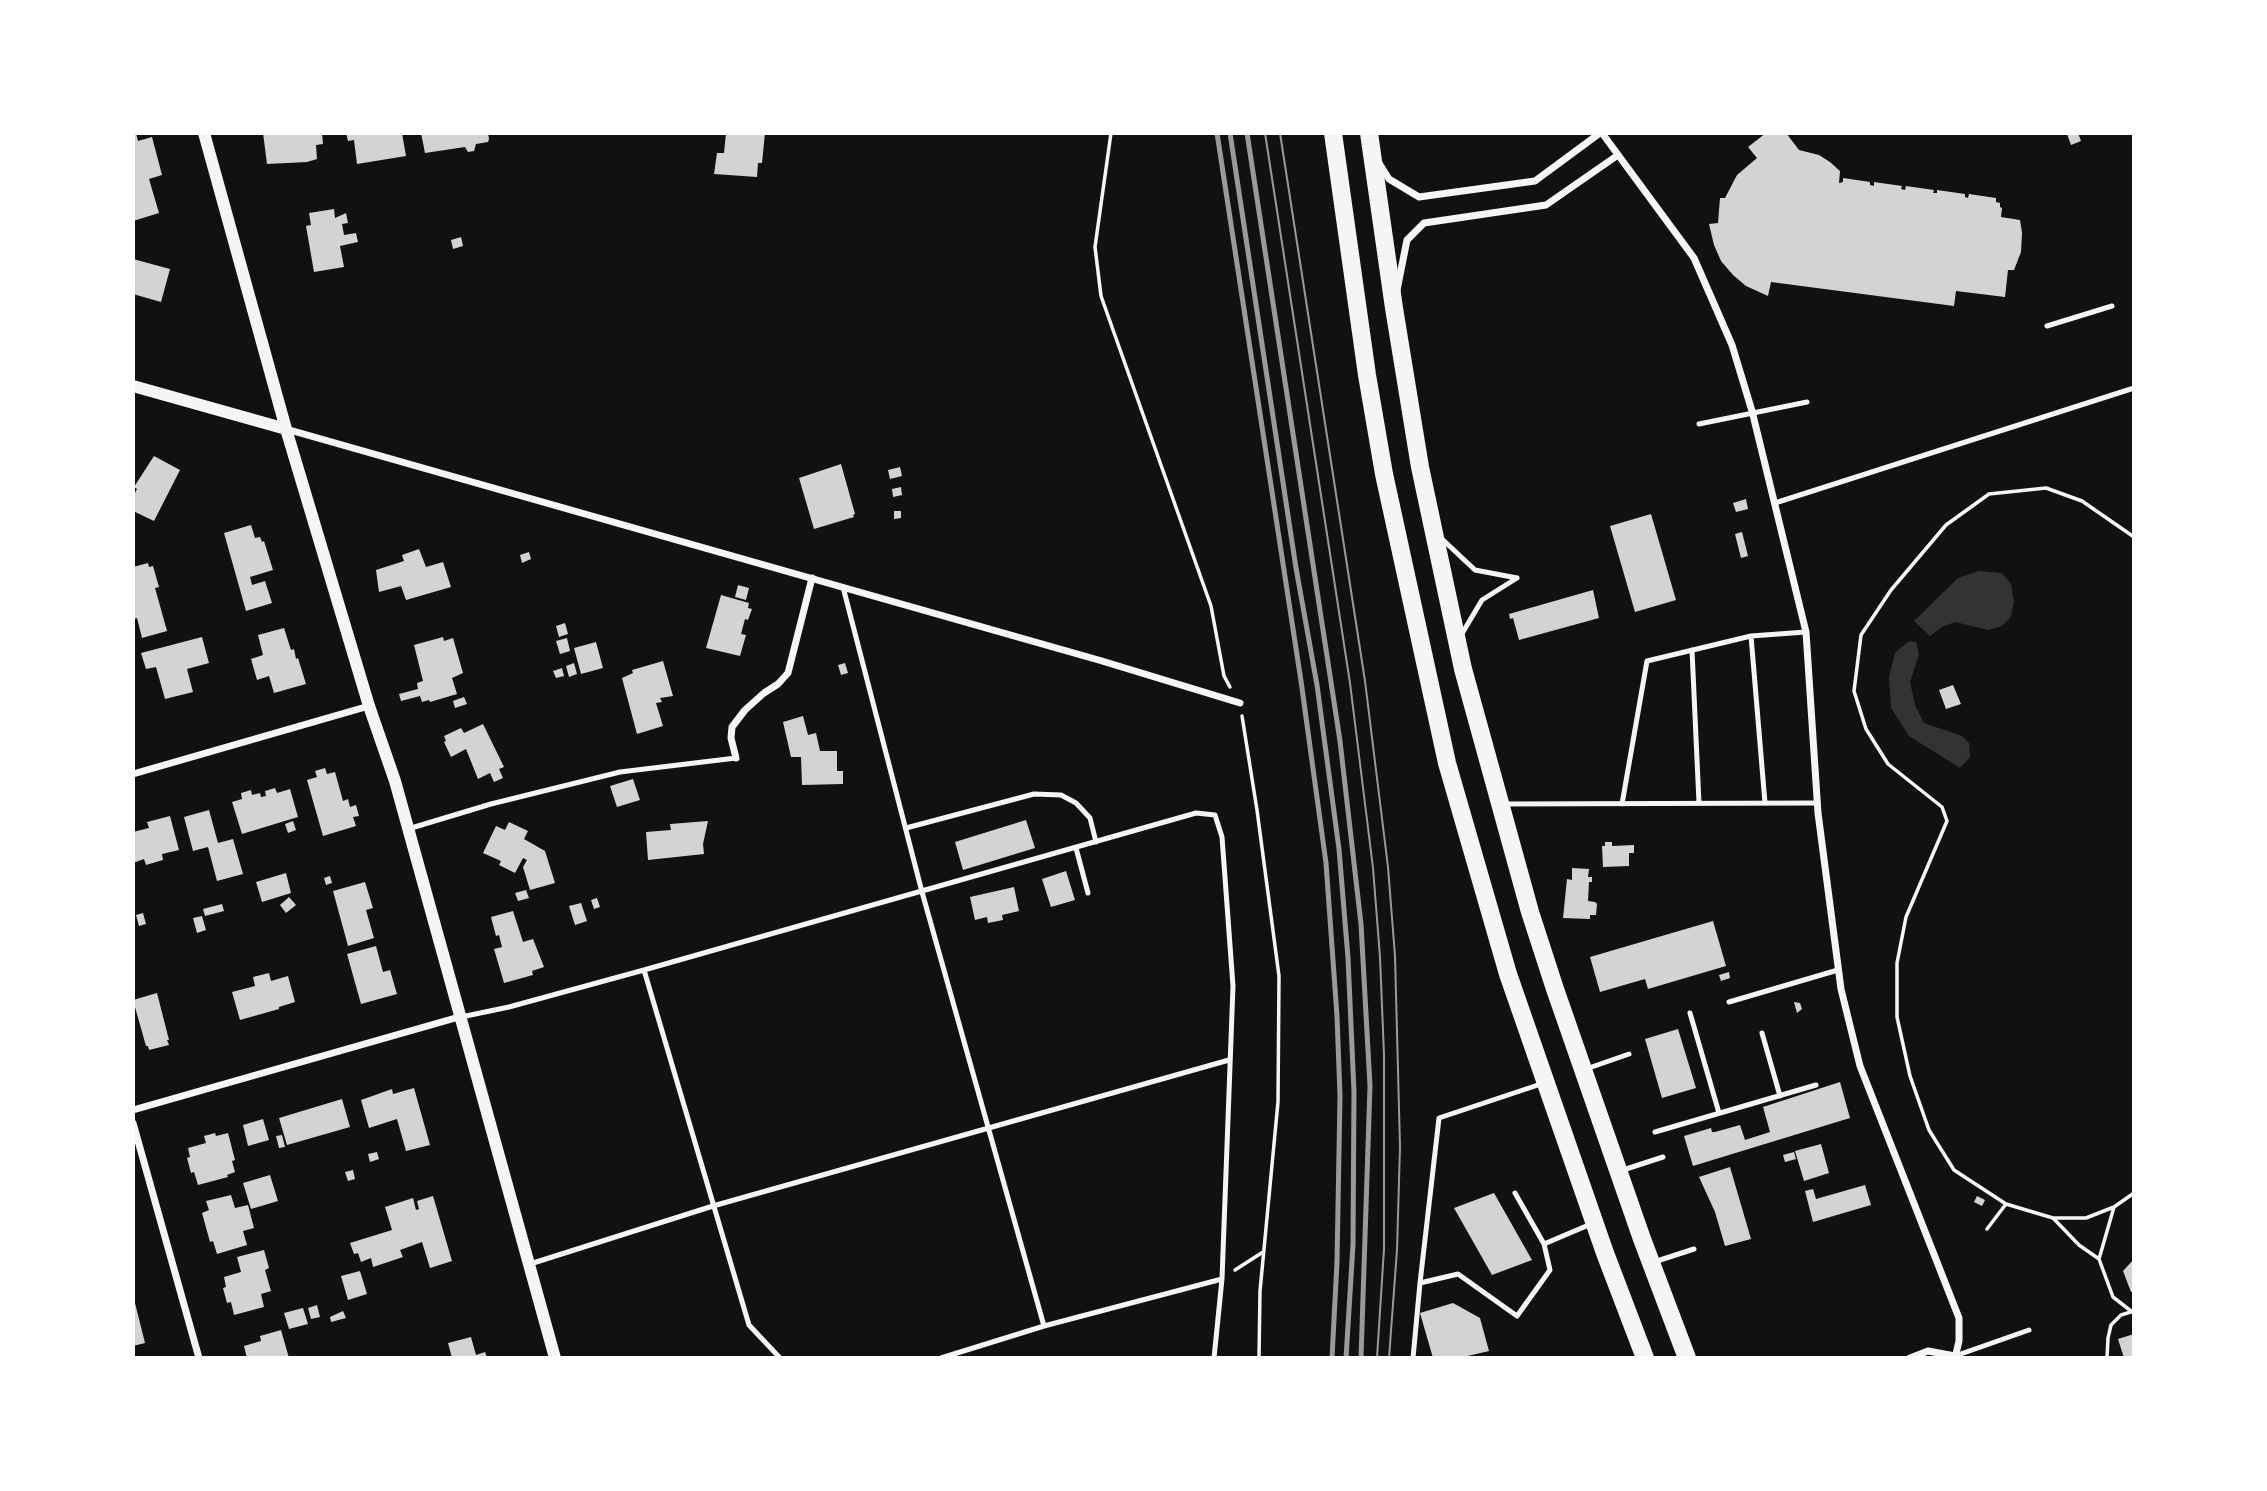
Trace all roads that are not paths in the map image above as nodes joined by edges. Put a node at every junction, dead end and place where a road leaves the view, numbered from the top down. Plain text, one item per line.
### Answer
1 (204, 133) edge
2 (1333, 133) edge
3 (1601, 133) edge
4 (1370, 141) edge
5 (1618, 155) junction
6 (2112, 306) dead end
7 (1394, 308) junction
8 (2047, 326) dead end
9 (133, 386) edge
10 (2134, 388) edge
11 (1807, 402) dead end
12 (1752, 411) junction
13 (1699, 424) dead end
14 (286, 429) junction
15 (1775, 503) junction
16 (1433, 531) junction
17 (812, 578) junction
18 (843, 587) junction
19 (1806, 632) junction
20 (1751, 636) junction
21 (1457, 643) junction
22 (1692, 650) junction
23 (1240, 703) road end
24 (369, 706) junction
25 (737, 758) joint
26 (133, 772) edge
27 (1699, 803) junction
28 (1765, 803) junction
29 (1817, 803) junction
30 (1499, 804) junction
31 (1622, 804) junction
32 (906, 828) junction
33 (408, 829) junction
34 (1096, 842) junction
35 (1076, 848) junction
36 (922, 892) junction
37 (1088, 893) dead end
38 (1838, 970) junction
39 (644, 971) junction
40 (1729, 1002) dead end
41 (1690, 1013) dead end
42 (459, 1017) junction
43 (1762, 1033) dead end
44 (1629, 1054) dead end
45 (1229, 1060) junction
46 (1583, 1070) junction
47 (1545, 1083) junction
48 (1816, 1085) dead end
49 (1780, 1096) junction
50 (133, 1110) edge
51 (1720, 1114) junction
52 (133, 1123) edge
53 (988, 1129) junction
54 (1655, 1132) dead end
55 (1663, 1157) dead end
56 (1618, 1171) junction
57 (1515, 1193) dead end
58 (713, 1206) junction
59 (1594, 1223) junction
60 (1544, 1244) junction
61 (1694, 1249) dead end
62 (1651, 1263) junction
63 (529, 1264) junction
64 (1222, 1279) junction
65 (1420, 1283) junction
66 (1044, 1326) junction
67 (2029, 1330) dead end
68 (1955, 1357) edge
69 (200, 1358) edge
70 (555, 1358) edge
71 (780, 1358) edge
72 (941, 1358) edge
73 (1214, 1358) edge
74 (1413, 1358) edge
75 (1645, 1358) edge
76 (1687, 1358) edge
77 (1910, 1358) edge

1 - 14 street
2 - 47 highway
3 - 4 street
3 - 5 street
4 - 7 highway
5 - 7 street
5 - 12 street
6 - 8 lane
7 - 16 highway
9 - 14 street
10 - 15 lane
11 - 12 lane
12 - 13 lane
12 - 15 street
14 - 17 street
14 - 24 street
15 - 19 street
16 - 21 highway
16 - 21 lane
17 - 18 street
17 - 25 street
18 - 23 street
18 - 32 lane
19 - 20 lane
19 - 29 street
20 - 22 lane
20 - 28 lane
21 - 30 highway
22 - 27 lane
22 - 31 lane
24 - 26 street
24 - 33 street
25 - 33 lane
27 - 28 lane
27 - 31 lane
28 - 29 lane
29 - 38 street
30 - 31 lane
30 - 46 highway
32 - 34 lane
32 - 36 lane
33 - 42 street
34 - 35 lane
34 - 45 lane
35 - 36 lane
35 - 37 lane
36 - 39 lane
36 - 53 lane
38 - 40 lane
38 - 68 street
39 - 42 lane
39 - 58 lane
41 - 51 lane
42 - 50 street
42 - 63 street
43 - 49 lane
44 - 46 lane
45 - 53 lane
45 - 64 lane
46 - 56 highway
47 - 59 highway
47 - 65 lane
48 - 49 lane
49 - 51 lane
51 - 54 lane
52 - 69 street
53 - 58 lane
53 - 66 lane
55 - 56 lane
56 - 62 highway
57 - 60 lane
58 - 63 lane
58 - 71 lane
59 - 60 lane
59 - 75 highway
60 - 65 lane
61 - 62 lane
62 - 76 highway
63 - 70 street
64 - 66 lane
64 - 73 lane
65 - 74 lane
66 - 72 lane
67 - 68 lane
68 - 77 street

